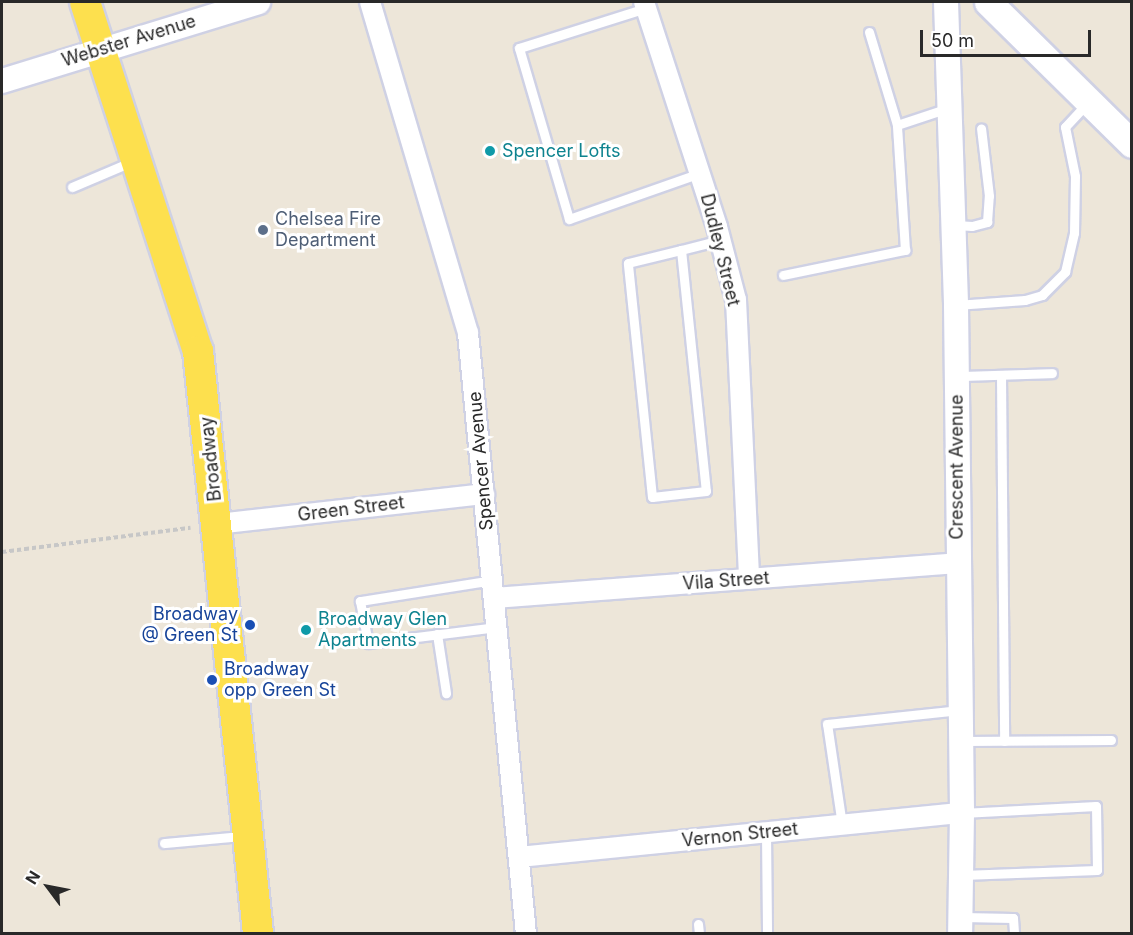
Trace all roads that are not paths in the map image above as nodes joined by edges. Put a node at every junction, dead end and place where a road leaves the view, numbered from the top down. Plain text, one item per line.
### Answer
1 (85, 2) edge
2 (258, 2) edge
3 (370, 2) edge
4 (946, 2) edge
5 (988, 2) edge
6 (645, 5) edge
7 (869, 32) dead end
8 (100, 50) junction
9 (2, 81) edge
10 (1088, 101) junction
11 (948, 108) junction
12 (897, 125) junction
13 (981, 128) dead end
14 (1131, 144) edge
15 (136, 160) junction
16 (700, 173) junction
17 (72, 187) dead end
18 (953, 225) junction
19 (720, 240) junction
20 (681, 250) junction
21 (783, 275) dead end
22 (956, 305) junction
23 (1052, 373) dead end
24 (1001, 375) junction
25 (957, 376) junction
26 (484, 494) junction
27 (204, 526) junction
28 (958, 563) junction
29 (749, 579) junction
30 (493, 589) junction
31 (497, 627) junction
32 (437, 634) junction
33 (446, 693) dead end
34 (960, 710) junction
35 (1111, 740) dead end
36 (1004, 741) junction
37 (961, 742) junction
38 (962, 813) junction
39 (842, 825) junction
40 (766, 833) junction
41 (248, 835) junction
42 (164, 843) dead end
43 (519, 857) junction
44 (961, 875) junction
45 (960, 925) edge
46 (258, 933) edge
47 (526, 933) edge
48 (767, 933) edge
49 (1014, 933) edge

1 - 8 main road, Broadway
2 - 8 street, Webster Avenue
3 - 26 street, Spencer Avenue
4 - 11 street, Crescent Avenue
5 - 10 main road
6 - 16 street, Dudley Street
6 - 16 lane
7 - 12 lane
8 - 9 street, Webster Avenue
8 - 15 main road, Broadway
10 - 14 main road
10 - 22 lane
11 - 12 lane
11 - 18 street, Crescent Avenue
12 - 21 lane
13 - 18 lane
15 - 17 lane
15 - 27 main road, Broadway
16 - 19 street, Dudley Street
18 - 22 street, Crescent Avenue
19 - 20 lane
19 - 29 street, Dudley Street
20 - 20 lane
22 - 25 street, Crescent Avenue
23 - 24 lane
24 - 25 lane
24 - 36 lane
25 - 28 street, Crescent Avenue
26 - 27 street, Green Street
26 - 30 street, Spencer Avenue
27 - 41 main road, Broadway
28 - 29 street, Vila Street
28 - 34 street, Crescent Avenue
29 - 30 street, Vila Street
30 - 31 street, Spencer Avenue
30 - 32 lane
31 - 32 lane
31 - 43 street, Spencer Avenue
32 - 33 lane
34 - 37 street, Crescent Avenue
34 - 39 lane
35 - 36 lane
36 - 37 lane
37 - 38 street, Crescent Avenue
38 - 39 street, Vernon Street
38 - 44 street, Crescent Avenue
38 - 44 lane
39 - 40 street, Vernon Street
40 - 43 street, Vernon Street
40 - 48 lane
41 - 42 lane
41 - 46 main road, Broadway
43 - 47 street, Spencer Avenue
44 - 45 street, Crescent Avenue
45 - 49 lane

